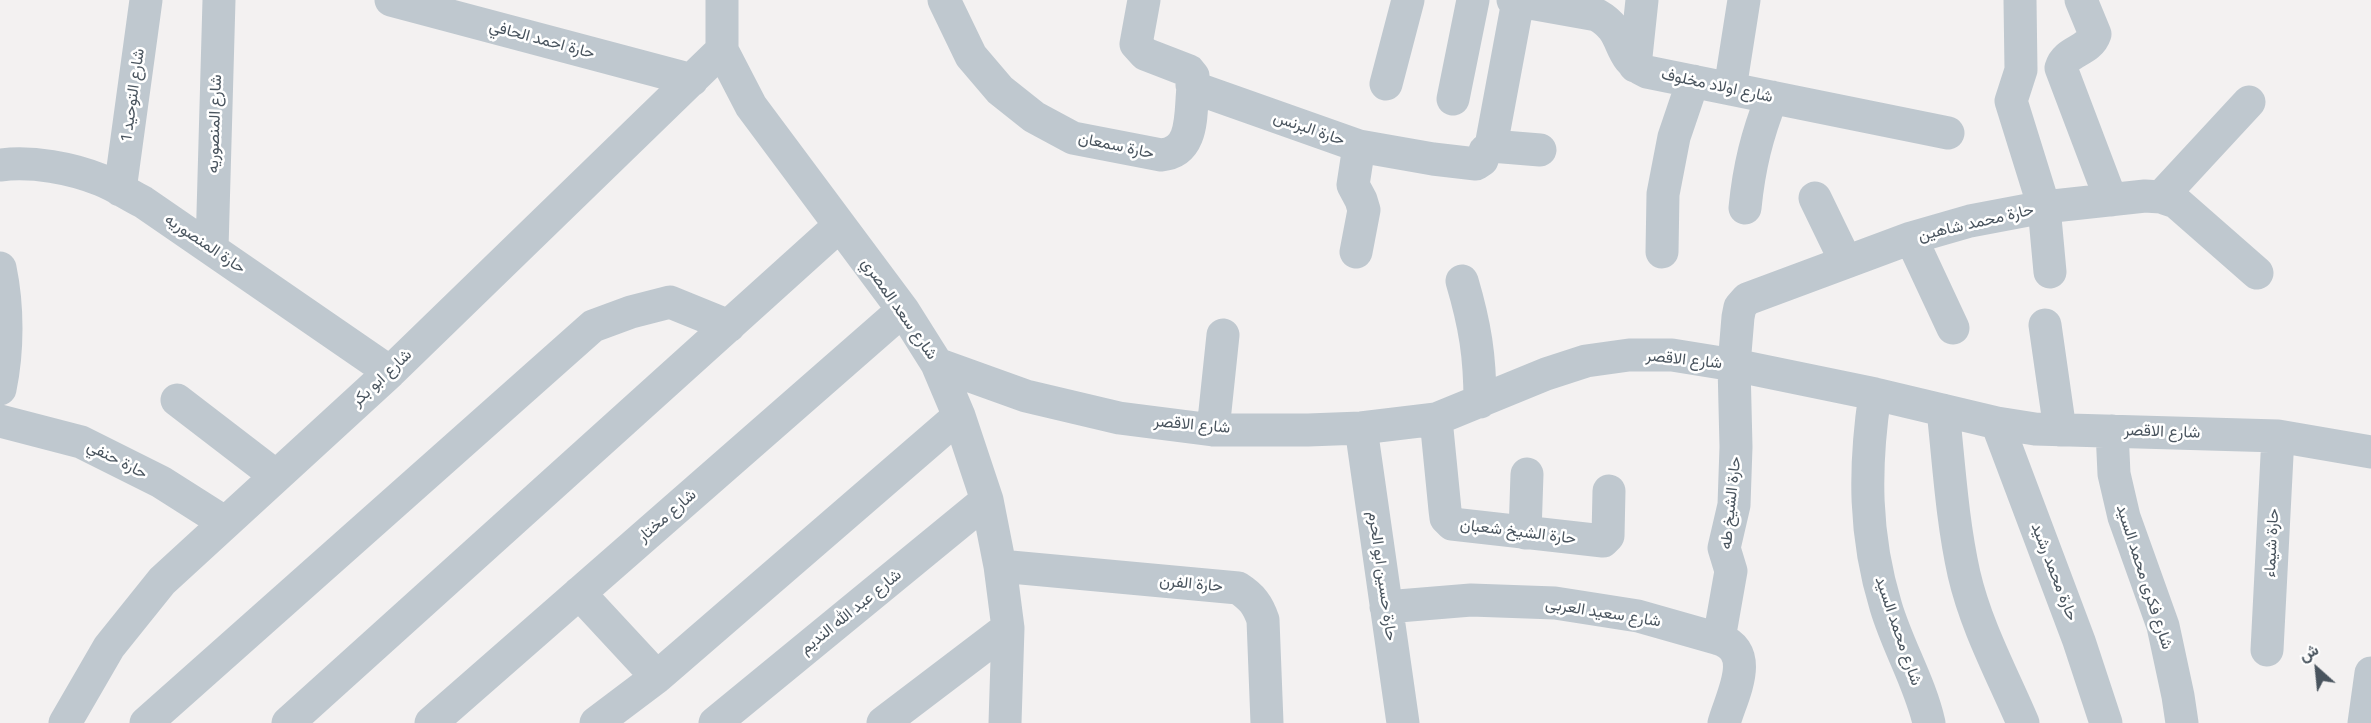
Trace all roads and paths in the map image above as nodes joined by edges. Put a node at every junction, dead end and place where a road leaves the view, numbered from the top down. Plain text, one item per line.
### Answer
1 (146, 0) edge
2 (219, 0) edge
3 (391, 0) edge
4 (722, 0) edge
5 (944, 0) edge
6 (1144, 0) edge
7 (1408, 0) edge
8 (1473, 0) edge
9 (1516, 0) edge
10 (1642, 0) edge
11 (1744, 0) edge
12 (2020, 0) edge
13 (2081, 0) edge
14 (722, 50) junction
15 (1635, 66) junction
16 (692, 80) junction
17 (1693, 81) junction
18 (1386, 84) dead end
19 (1193, 87) junction
20 (1730, 89) junction
21 (1772, 97) junction
22 (1453, 99) dead end
23 (2249, 102) dead end
24 (1948, 133) dead end
25 (1359, 146) junction
26 (1491, 146) junction
27 (1540, 150) dead end
28 (0, 165) edge
29 (120, 190) junction
30 (2161, 197) junction
31 (1815, 198) dead end
32 (2111, 200) junction
33 (2044, 207) junction
34 (1745, 208) dead end
35 (839, 226) junction
36 (1911, 238) junction
37 (212, 249) junction
38 (1356, 252) dead end
39 (1662, 252) dead end
40 (1846, 262) junction
41 (0, 268) edge
42 (2050, 272) dead end
43 (2257, 273) dead end
44 (1462, 281) dead end
45 (903, 310) junction
46 (2045, 325) dead end
47 (729, 326) junction
48 (1953, 328) dead end
49 (1223, 334) dead end
50 (937, 364) junction
51 (1734, 365) junction
52 (390, 372) junction
53 (0, 389) edge
54 (1875, 394) junction
55 (177, 400) dead end
56 (1480, 402) junction
57 (1943, 410) junction
58 (959, 417) junction
59 (1436, 419) junction
60 (0, 421) edge
61 (1997, 423) junction
62 (1361, 428) junction
63 (1213, 430) junction
64 (2060, 430) junction
65 (2112, 430) junction
66 (2278, 436) junction
67 (2371, 452) edge
68 (1527, 474) dead end
69 (276, 476) junction
70 (1609, 491) dead end
71 (987, 500) junction
72 (224, 522) junction
73 (1525, 533) junction
74 (1000, 566) junction
75 (579, 593) junction
76 (1386, 607) junction
77 (1008, 628) junction
78 (1719, 639) junction
79 (2267, 650) dead end
80 (2371, 673) edge
81 (657, 677) junction
82 (65, 723) edge
83 (146, 723) edge
84 (288, 723) edge
85 (431, 723) edge
86 (596, 723) edge
87 (715, 723) edge
88 (883, 723) edge
89 (1005, 723) edge
90 (1267, 723) edge
91 (1403, 723) edge
92 (1724, 723) edge
93 (1929, 723) edge
94 (2023, 723) edge
95 (2106, 723) edge
96 (2182, 723) edge
97 (2364, 723) edge

1 - 29 street, شارع التوحيد 1
2 - 37 street, شارع المنصوريه
3 - 16 street, حارة احمد الحافي
4 - 14 street, شارع سعد المصري
5 - 19 street, حارة سمعان
6 - 19 street
7 - 18 street
8 - 22 street
9 - 15 street
9 - 26 street
10 - 15 street
11 - 20 street
12 - 33 street
13 - 32 street
14 - 16 street, شارع ابو بكر
14 - 35 street, شارع سعد المصري
15 - 17 street, شارع اولاد مخلوف
16 - 52 street, شارع ابو بكر
17 - 20 street, شارع اولاد مخلوف
17 - 39 street
19 - 25 street, حارة البرنس
20 - 21 street, شارع اولاد مخلوف
21 - 24 street, شارع اولاد مخلوف
21 - 34 street
23 - 30 street
25 - 26 street, حارة البرنس
25 - 38 street
26 - 27 street
28 - 29 street, حارة المنصوريه
29 - 37 street, حارة المنصوريه
30 - 32 street, حارة محمد شاهين
30 - 43 street
31 - 40 street
32 - 33 street, حارة محمد شاهين
33 - 36 street, حارة محمد شاهين
33 - 42 street
35 - 45 street, شارع سعد المصري
35 - 47 street
36 - 40 street, حارة محمد شاهين
36 - 48 street
37 - 52 street, حارة المنصوريه
40 - 51 street, حارة محمد شاهين
41 - 53 street
44 - 56 street
45 - 50 street, شارع سعد المصري
45 - 75 street, شارع مختار
46 - 64 street
47 - 83 street
47 - 84 street
49 - 63 street
50 - 58 street, شارع سعد المصري
50 - 63 street, شارع الاقصر
51 - 54 street, شارع الاقصر
51 - 56 street, شارع الاقصر
51 - 78 street, حارة الشيخ طه
52 - 69 street, شارع ابو بكر
54 - 57 street, شارع الاقصر
54 - 93 street, شارع محمد السيد
55 - 69 street
56 - 59 street, شارع الاقصر
57 - 61 street, شارع الاقصر
57 - 94 street
58 - 71 street, شارع سعد المصري
58 - 81 street
59 - 62 street, شارع الاقصر
59 - 73 street, حارة الشيخ شعبان
60 - 72 street, حارة حنفي
61 - 64 street, شارع الاقصر
61 - 95 street, حارة محمد رشيد
62 - 63 street, شارع الاقصر
62 - 76 street, حارة حسين ابو الحرم
64 - 65 street, شارع الاقصر
65 - 66 street, شارع الاقصر
65 - 96 street, شارع فكرى محمد السيد
66 - 67 street, شارع الاقصر
66 - 79 street, حارة شيماء
68 - 73 street
69 - 72 street, شارع ابو بكر
70 - 73 street, حارة الشيخ شعبان
71 - 74 street, شارع سعد المصري
71 - 87 street, شارع عبد الله النديم
72 - 82 street, شارع ابو بكر
74 - 77 street, شارع سعد المصري
74 - 90 street, حارة الفرن
75 - 81 street
75 - 85 street, شارع مختار
76 - 78 street, شارع سعيد العربى
76 - 91 street, حارة حسين ابو الحرم
77 - 88 street
77 - 89 street, شارع سعد المصري
78 - 92 street, شارع سعيد العربى
80 - 97 street
81 - 86 street

